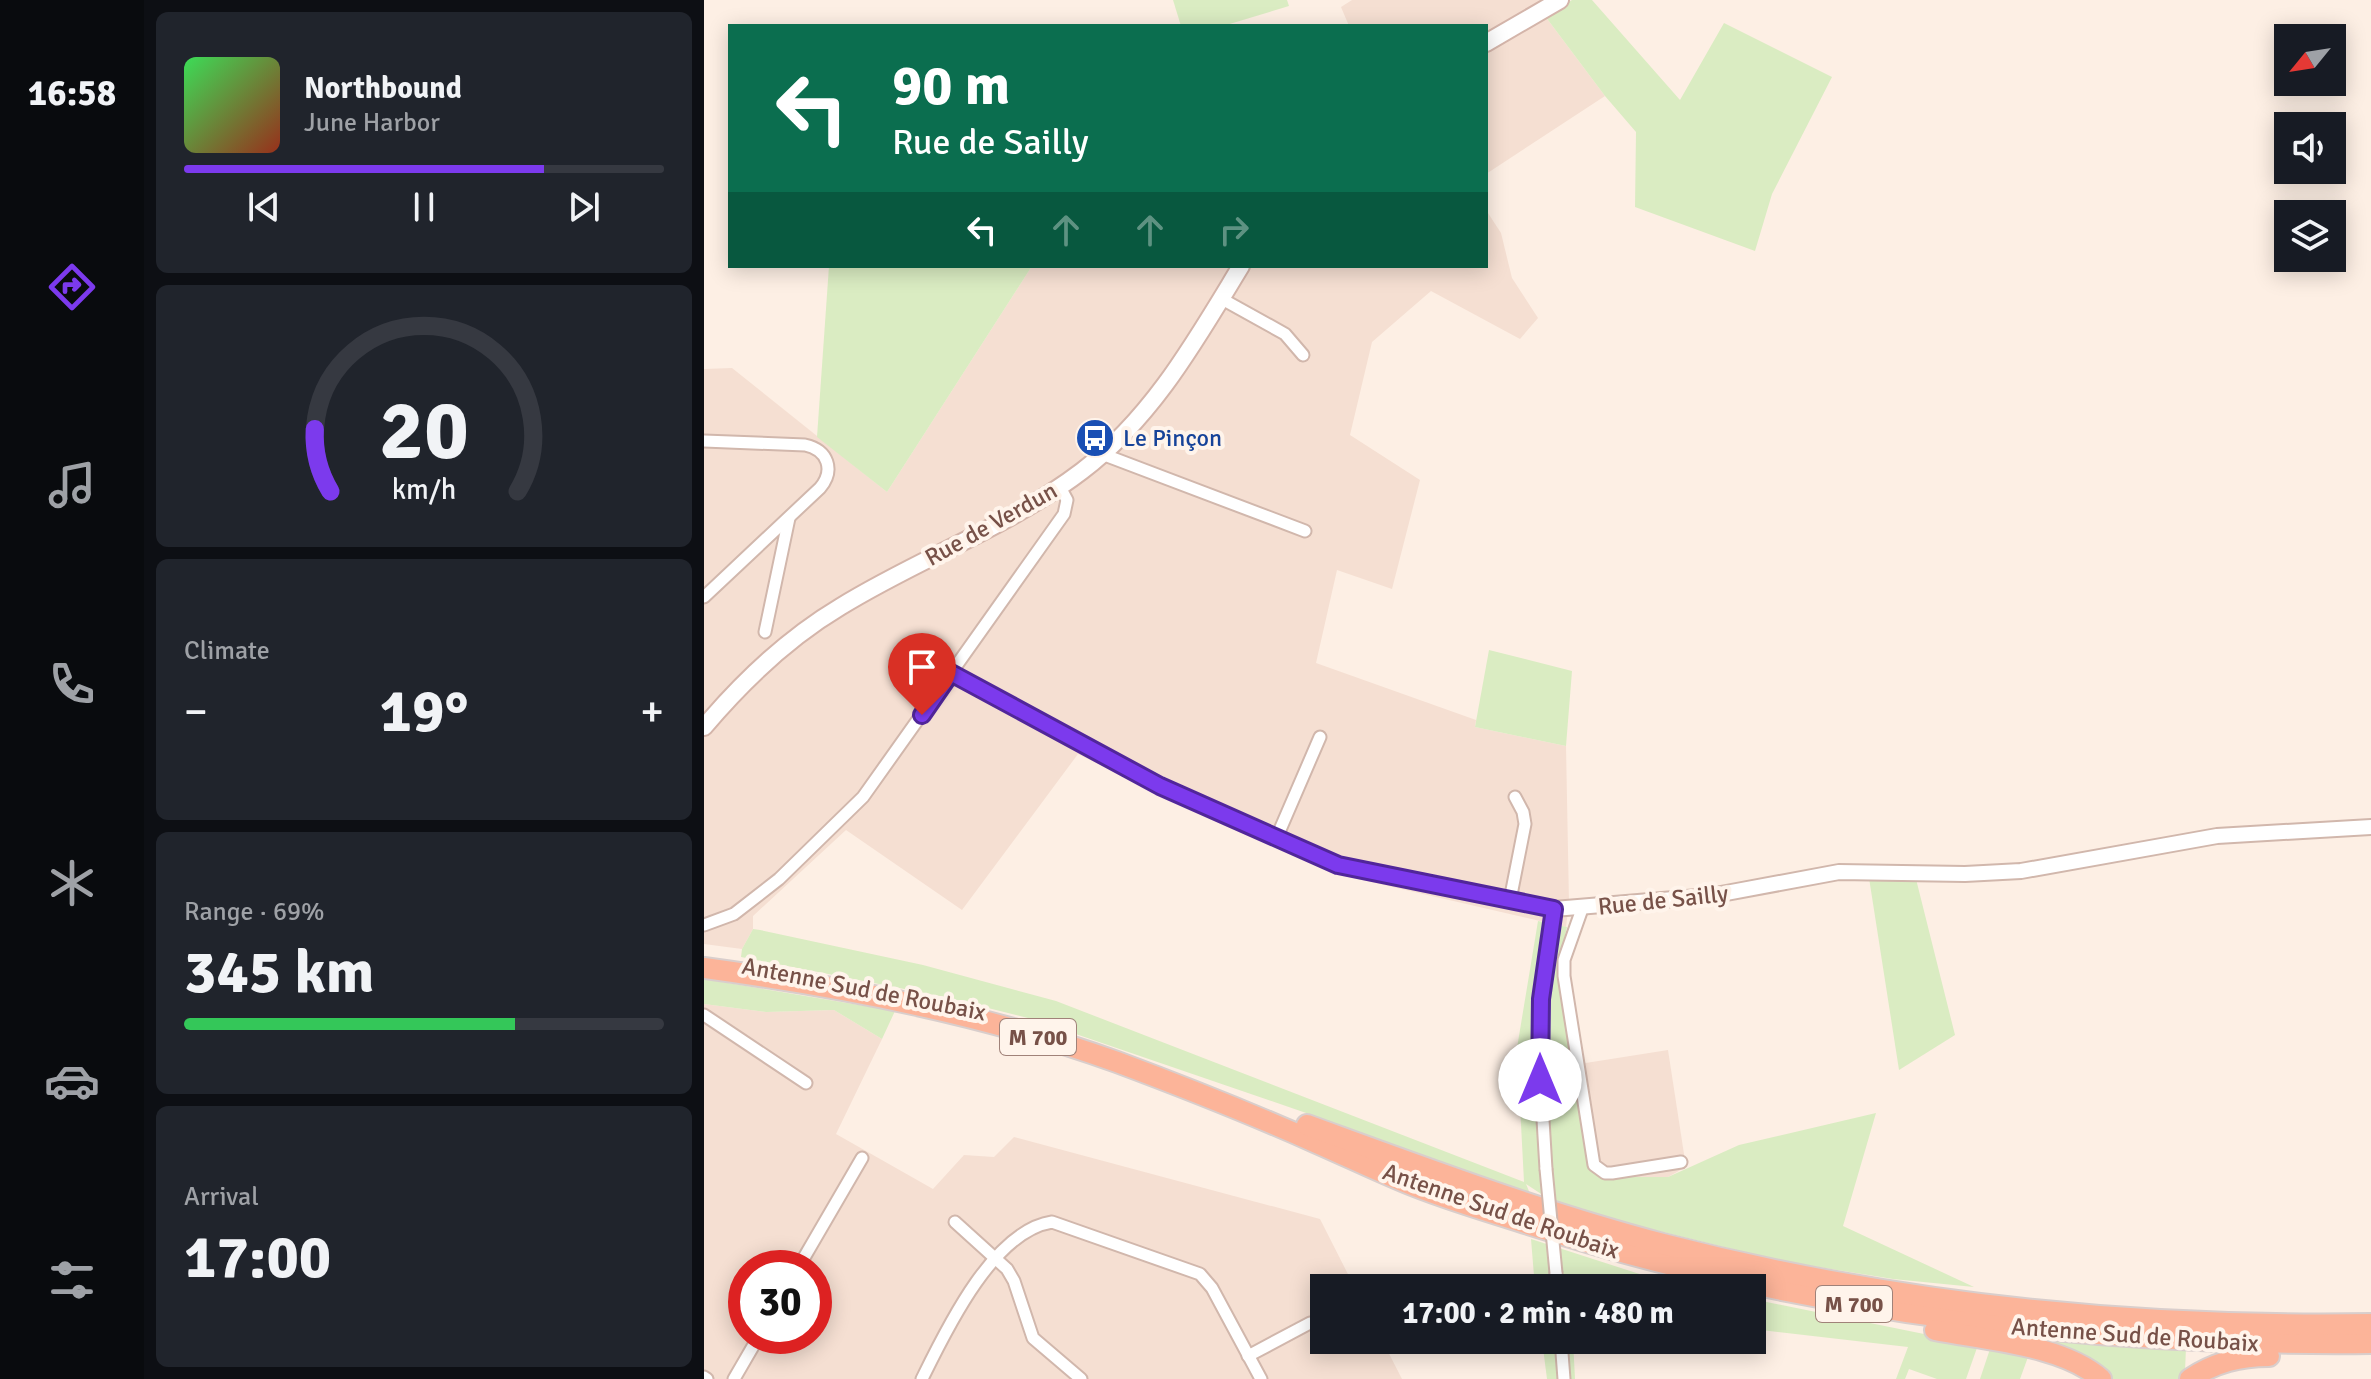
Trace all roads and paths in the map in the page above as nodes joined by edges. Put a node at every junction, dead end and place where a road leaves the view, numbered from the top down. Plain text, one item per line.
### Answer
1 (1560, 0) edge
2 (1488, 42) edge
3 (1238, 271) edge
4 (1222, 299) junction
5 (1303, 355) dead end
6 (704, 441) edge
7 (1102, 454) junction
8 (1060, 487) junction
9 (789, 517) junction
10 (1305, 531) dead end
11 (704, 597) edge
12 (765, 632) dead end
13 (951, 673) junction
14 (707, 716) edge
15 (1320, 737) dead end
16 (1515, 797) dead end
17 (2371, 827) edge
18 (1276, 839) junction
19 (1510, 900) junction
20 (1554, 909) junction
21 (1582, 909) junction
22 (704, 925) edge
23 (704, 960) edge
24 (704, 968) edge
25 (704, 1015) edge
26 (806, 1083) dead end
27 (862, 1158) dead end
28 (1681, 1162) dead end
29 (955, 1222) dead end
30 (808, 1250) edge
31 (996, 1257) junction
32 (1556, 1274) edge
33 (1841, 1302) junction
34 (1310, 1323) dead end
35 (2371, 1324) edge
36 (2371, 1343) edge
37 (749, 1354) edge
38 (1562, 1354) edge
39 (2371, 1354) edge
40 (1248, 1356) junction
41 (734, 1379) edge
42 (922, 1379) edge
43 (1081, 1379) edge
44 (1261, 1379) edge
45 (1564, 1379) edge
46 (2101, 1379) edge
47 (2190, 1379) edge

1 - 2 main road
3 - 4 main road, Rue de Verdun
4 - 5 street
4 - 7 main road, Rue de Verdun
6 - 9 street
7 - 8 main road, Rue de Verdun
7 - 10 street
8 - 13 street
8 - 14 main road, Rue de Verdun
9 - 11 street
9 - 12 street
13 - 18 street, Rue de Sailly
13 - 22 street
15 - 18 street
16 - 19 street
17 - 21 street, Rue de Sailly
18 - 19 street, Rue de Sailly
19 - 20 street, Rue de Sailly
20 - 21 street, Rue de Sailly
20 - 32 street, bridge
21 - 28 street
23 - 35 highway, Antenne Sud de Roubaix / M 700
24 - 33 highway, Antenne Sud de Roubaix / M 700
25 - 26 street
27 - 30 street
29 - 31 street
31 - 40 street
31 - 42 street
31 - 43 street
33 - 36 highway, Antenne Sud de Roubaix / M 700
33 - 46 highway
34 - 40 street
37 - 41 street
38 - 45 street
39 - 47 highway
40 - 44 street

